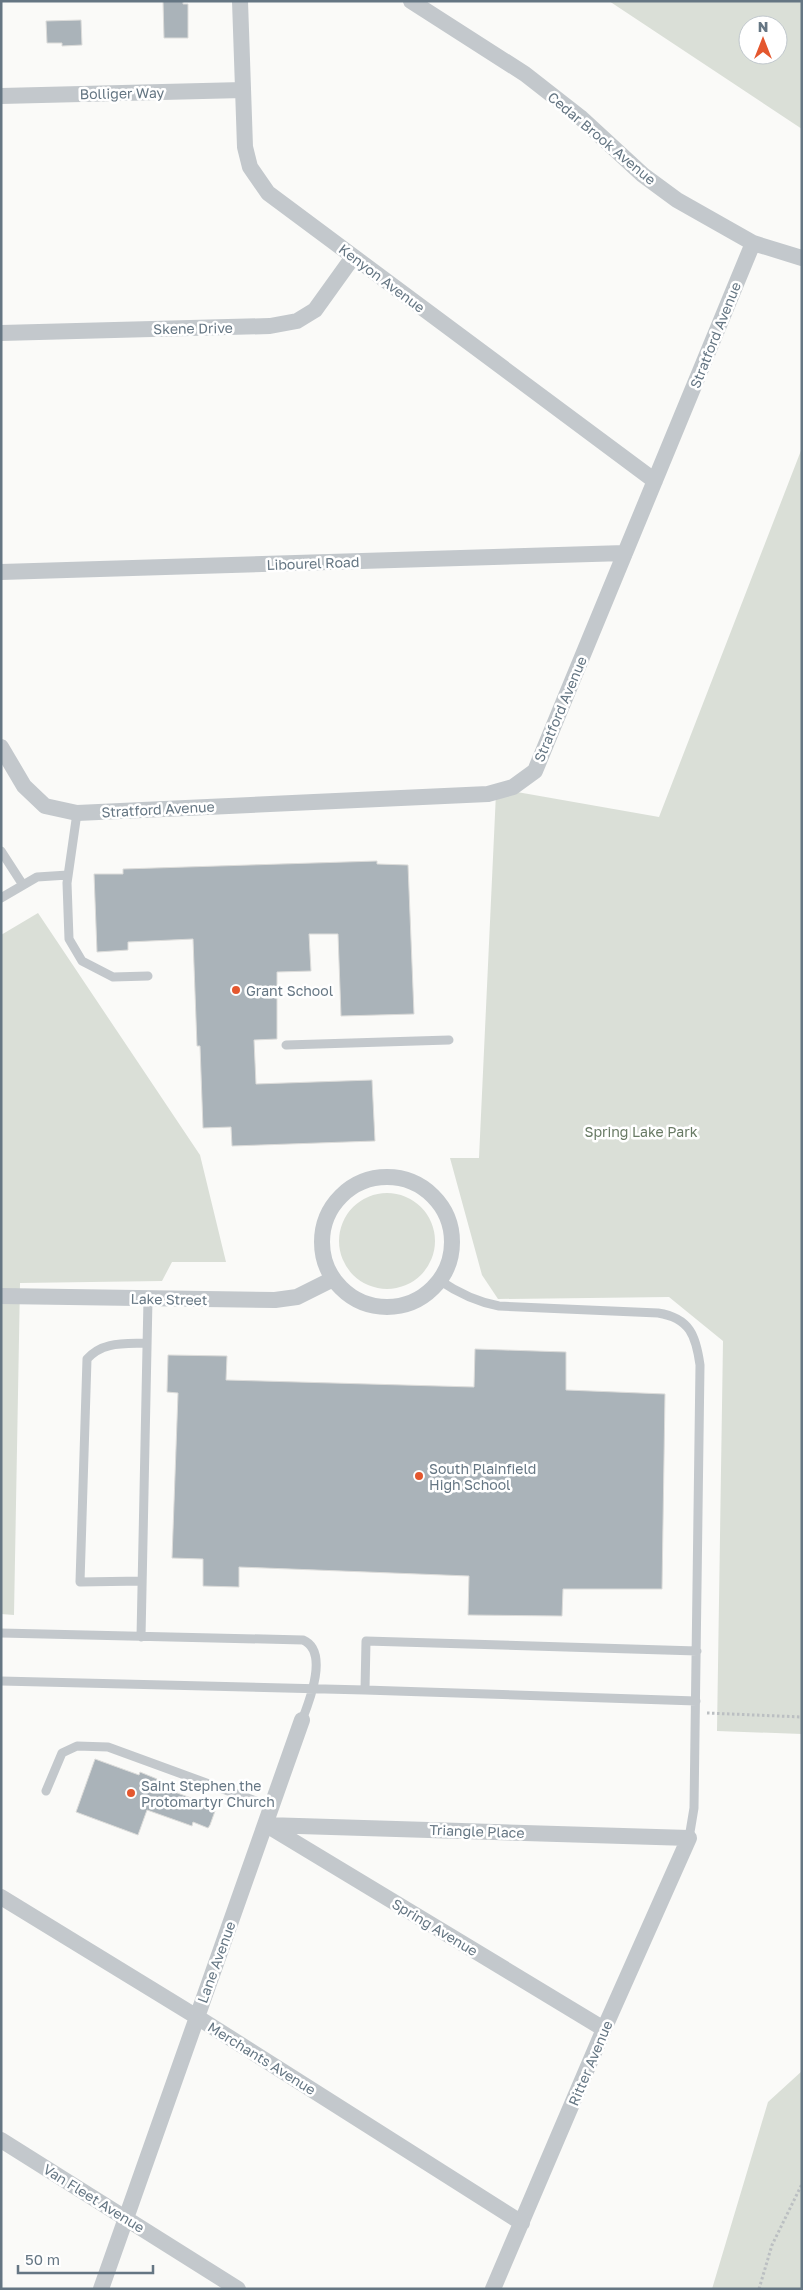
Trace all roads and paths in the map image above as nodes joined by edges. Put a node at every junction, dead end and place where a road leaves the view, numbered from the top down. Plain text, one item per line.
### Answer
1 (240, 1) edge
2 (411, 1) edge
3 (243, 90) junction
4 (1, 96) edge
5 (753, 243) junction
6 (353, 256) junction
7 (802, 258) edge
8 (1, 333) edge
9 (655, 481) junction
10 (625, 553) junction
11 (1, 572) edge
12 (1, 747) edge
13 (77, 813) junction
14 (1, 851) edge
15 (68, 875) junction
16 (23, 885) junction
17 (1, 898) edge
18 (148, 976) dead end
19 (449, 1040) dead end
20 (286, 1045) dead end
21 (333, 1279) junction
22 (439, 1280) junction
23 (1, 1296) edge
24 (148, 1299) junction
25 (147, 1343) junction
26 (142, 1581) junction
27 (1, 1633) edge
28 (141, 1637) junction
29 (697, 1651) junction
30 (1, 1682) edge
31 (314, 1689) junction
32 (365, 1690) junction
33 (696, 1701) junction
34 (696, 1713) junction
35 (802, 1716) edge
36 (302, 1720) joint
37 (46, 1791) dead end
38 (272, 1807) junction
39 (266, 1825) junction
40 (689, 1838) junction
41 (1, 1897) edge
42 (197, 2017) junction
43 (604, 2029) junction
44 (1, 2140) edge
45 (802, 2184) edge
46 (126, 2218) junction
47 (522, 2223) junction
48 (101, 2289) edge
49 (238, 2289) edge
50 (493, 2289) edge
51 (759, 2289) edge

1 - 3 street, Kenyon Avenue
2 - 5 street, Cedar Brook Avenue
3 - 4 street, Bolliger Way
3 - 6 street, Kenyon Avenue
5 - 7 street, Cedar Brook Avenue
5 - 9 street, Stratford Avenue
6 - 8 street, Skene Drive
6 - 9 street, Kenyon Avenue
9 - 10 street, Stratford Avenue
10 - 11 street, Libourel Road
10 - 13 street, Stratford Avenue
12 - 13 street, Stratford Avenue
13 - 15 lane
14 - 16 lane
15 - 16 lane
15 - 18 lane
16 - 17 lane
19 - 20 lane
21 - 22 street
21 - 22 street
21 - 24 street, Lake Street
22 - 29 lane
23 - 24 street, Lake Street
24 - 25 lane
25 - 26 lane
25 - 26 lane
26 - 28 lane
27 - 28 lane
28 - 31 lane
29 - 32 lane
29 - 33 lane
30 - 31 lane
31 - 32 lane
31 - 36 lane
32 - 33 lane
33 - 34 lane
34 - 35 path
34 - 40 lane
36 - 38 street, Lane Avenue
37 - 38 lane
38 - 39 street, Lane Avenue
39 - 40 street, Triangle Place
39 - 42 street, Lane Avenue
39 - 43 street, Spring Avenue
40 - 43 street, Ritter Avenue
41 - 42 street, Merchants Avenue
42 - 46 street, Lane Avenue
42 - 47 street, Merchants Avenue
43 - 47 street, Ritter Avenue
44 - 46 street, Van Fleet Avenue
45 - 51 path
46 - 48 street, Lane Avenue
46 - 49 street, Van Fleet Avenue
47 - 50 street, Ritter Avenue

